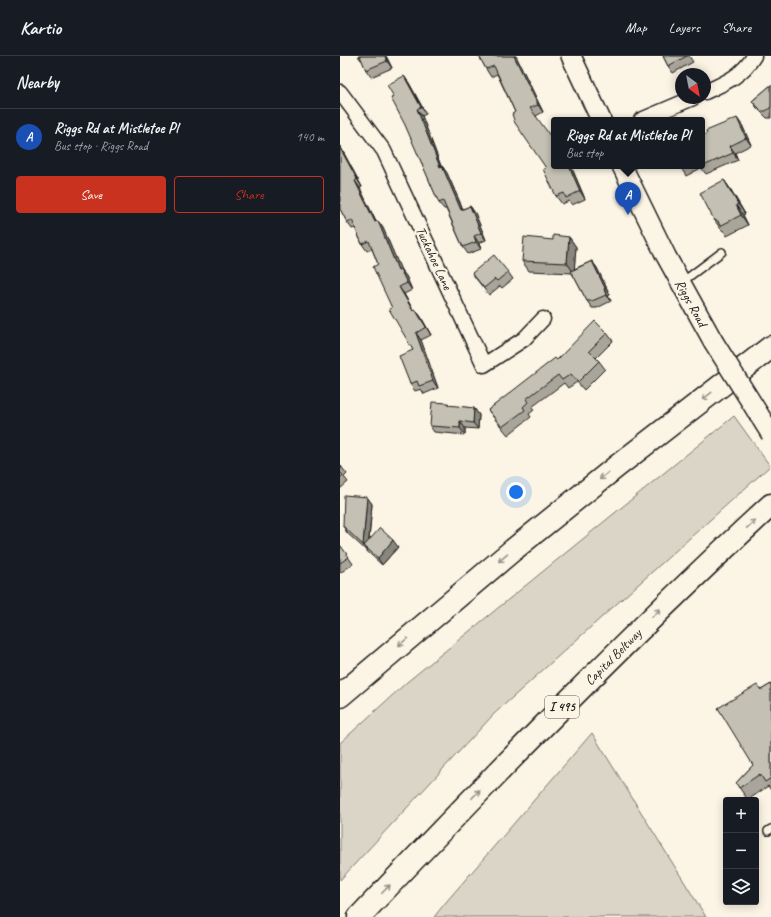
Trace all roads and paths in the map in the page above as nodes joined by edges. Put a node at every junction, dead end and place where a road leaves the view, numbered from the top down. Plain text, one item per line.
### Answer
1 (571, 56) edge
2 (754, 56) edge
3 (711, 89) edge
4 (340, 92) edge
5 (679, 104) edge
6 (600, 117) edge
7 (647, 117) edge
8 (624, 169) edge
9 (722, 252) dead end
10 (681, 284) junction
11 (543, 319) dead end
12 (771, 347) edge
13 (771, 434) edge
14 (771, 505) edge
15 (340, 696) edge
16 (359, 917) edge

1 - 6 main road
2 - 3 street
4 - 11 street, Tuckahoe Lane
5 - 7 street
8 - 10 main road, Riggs Road
9 - 10 lane
10 - 13 main road, Riggs Road, bridge
12 -> 15 highway
16 -> 14 highway, Capital Beltway / I 495

